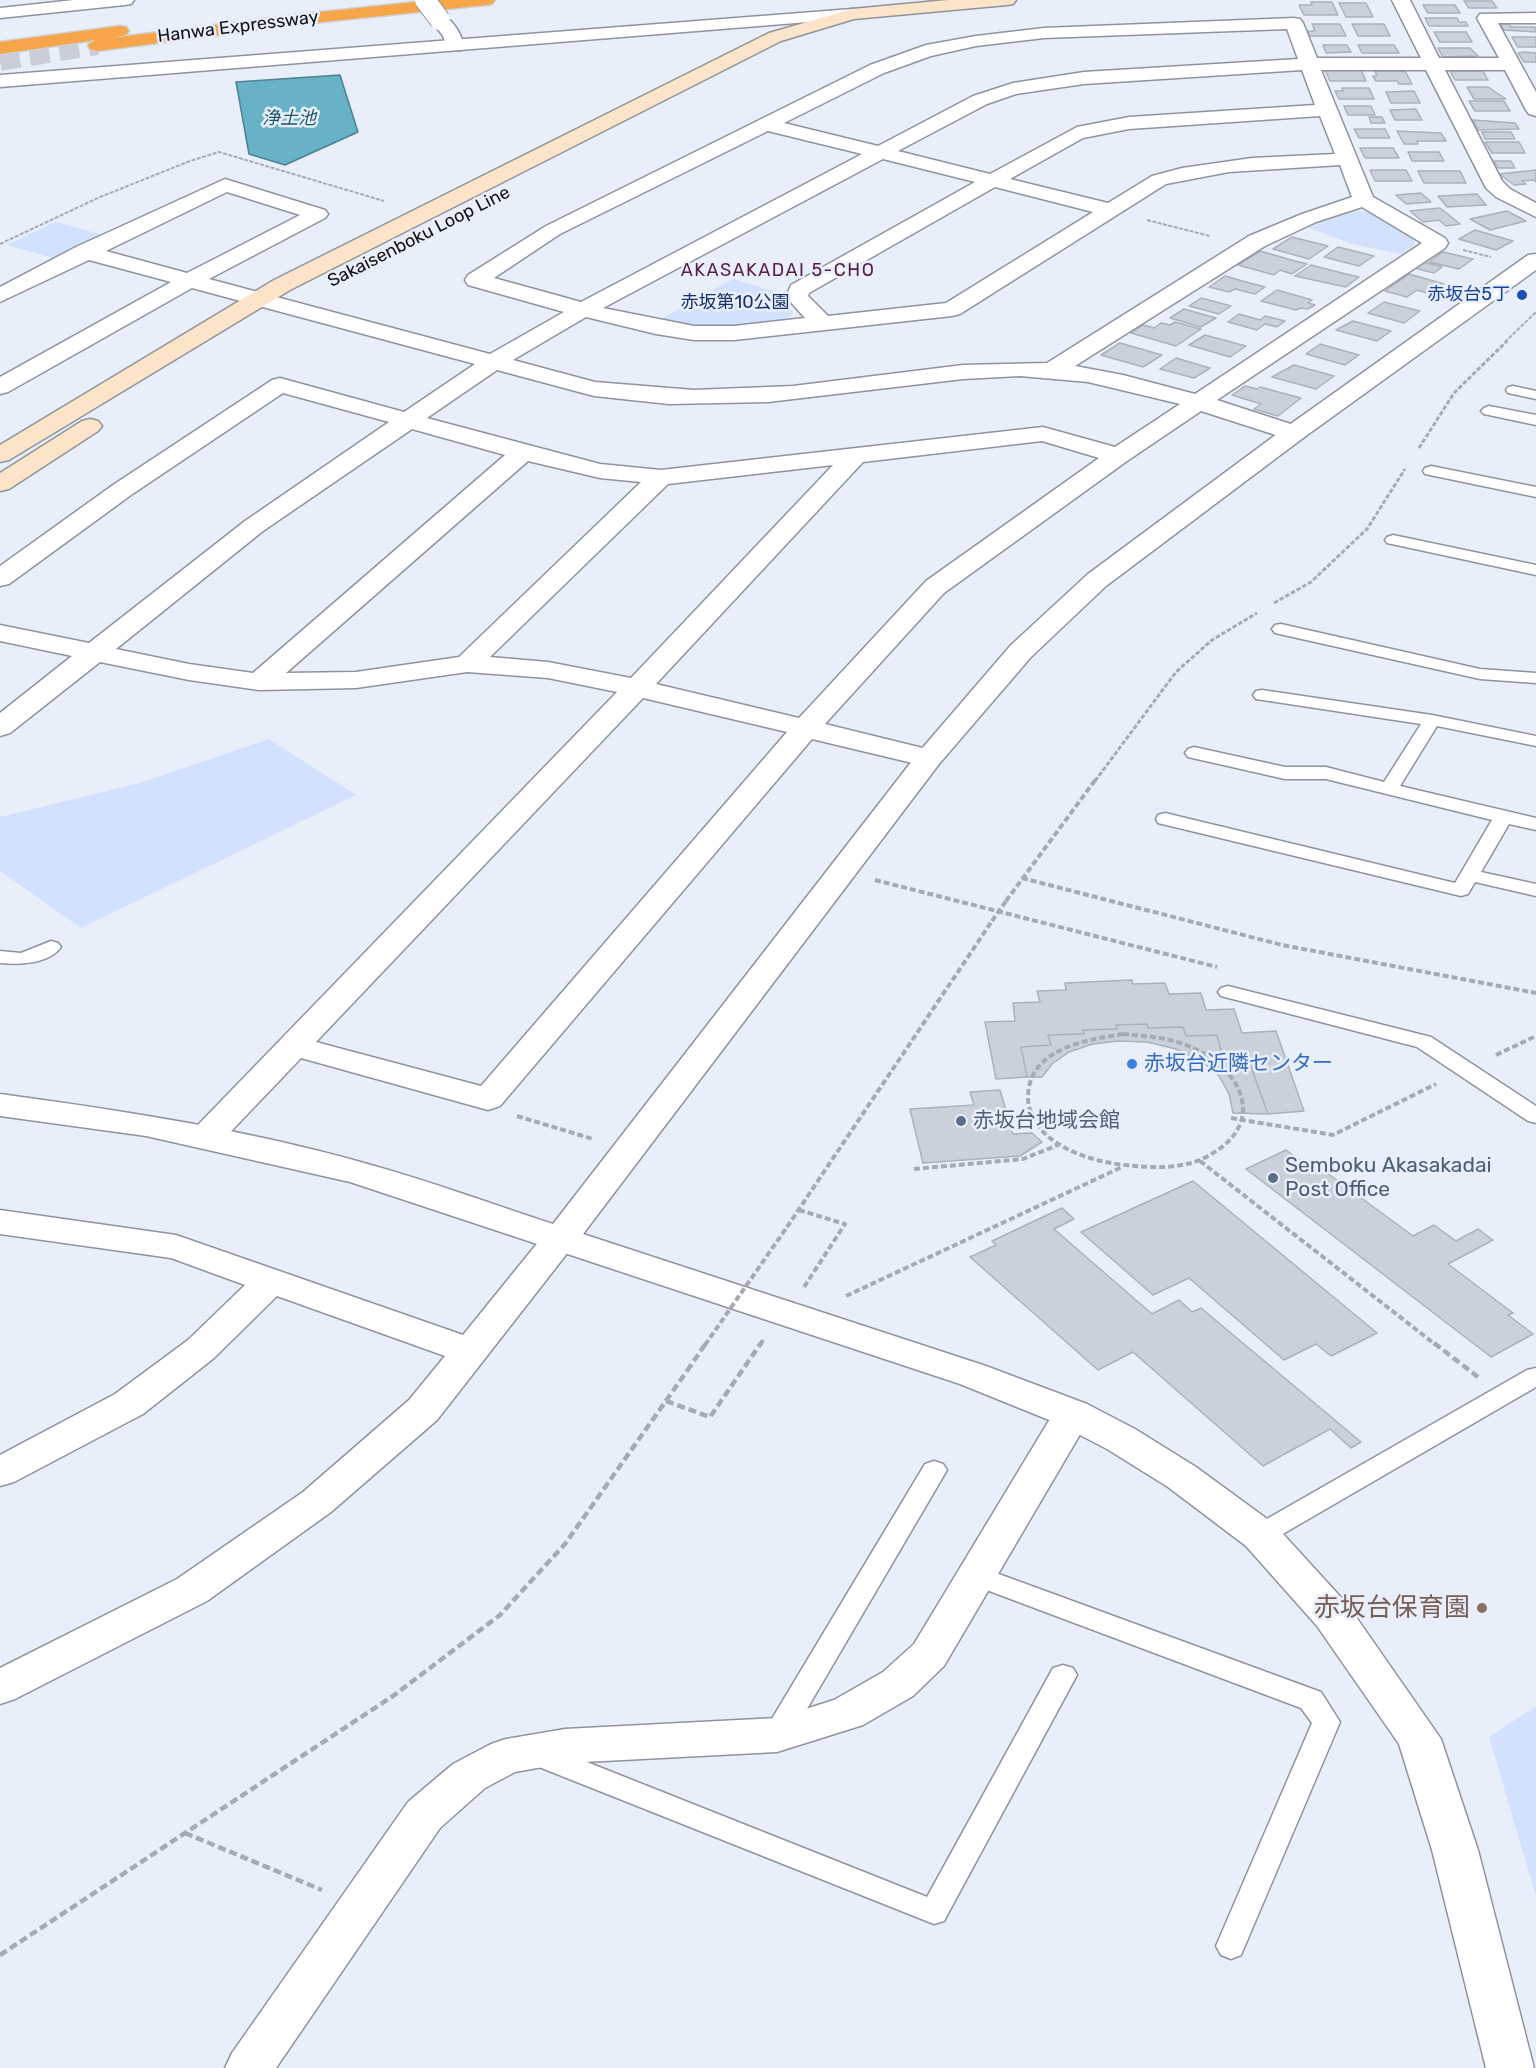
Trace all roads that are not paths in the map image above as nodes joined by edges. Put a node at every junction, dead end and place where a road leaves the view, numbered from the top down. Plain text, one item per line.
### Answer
1 (51, 0) edge
2 (125, 0) edge
3 (388, 0) edge
4 (425, 0) edge
5 (486, 0) edge
6 (884, 0) edge
7 (1007, 0) edge
8 (1401, 0) edge
9 (35, 10) junction
10 (0, 13) edge
11 (852, 14) junction
12 (0, 18) edge
13 (1536, 18) edge
14 (97, 45) tunnel mouth
15 (455, 46) junction
16 (0, 48) edge
17 (1310, 64) junction
18 (1433, 64) junction
19 (1511, 64) junction
20 (0, 81) edge
21 (1327, 110) junction
22 (1536, 110) edge
23 (768, 125) junction
24 (881, 152) junction
25 (1348, 159) junction
26 (994, 180) junction
27 (1364, 200) junction
28 (1111, 210) junction
29 (1536, 211) edge
30 (84, 252) junction
31 (1531, 263) edge
32 (190, 280) junction
33 (0, 295) edge
34 (259, 299) junction
35 (284, 306) junction
36 (583, 310) junction
37 (822, 323) junction
38 (494, 362) junction
39 (1051, 370) junction
40 (0, 387) edge
41 (1513, 390) dead end
42 (1536, 395) edge
43 (1199, 403) junction
44 (1489, 411) dead end
45 (407, 420) junction
46 (1536, 420) edge
47 (1294, 433) junction
48 (523, 452) junction
49 (0, 455) edge
50 (855, 456) junction
51 (1118, 456) junction
52 (1431, 471) dead end
53 (661, 477) junction
54 (0, 484) edge
55 (1536, 492) edge
56 (1393, 540) dead end
57 (1536, 570) edge
58 (0, 578) edge
59 (1281, 629) dead end
60 (0, 633) edge
61 (94, 652) junction
62 (467, 664) junction
63 (1536, 678) edge
64 (259, 682) junction
65 (637, 688) junction
66 (1262, 694) dead end
67 (1432, 720) junction
68 (0, 727) edge
69 (806, 728) junction
70 (1536, 741) edge
71 (1194, 753) dead end
72 (929, 758) junction
73 (1389, 789) junction
74 (1503, 817) junction
75 (1165, 819) dead end
76 (1536, 824) edge
77 (1470, 875) junction
78 (1536, 890) edge
79 (51, 947) dead end
80 (0, 957) edge
81 (1228, 992) dead end
82 (295, 1046) junction
83 (0, 1105) edge
84 (1536, 1116) edge
85 (206, 1137) junction
86 (0, 1222) edge
87 (561, 1238) junction
88 (270, 1281) junction
89 (469, 1351) junction
90 (1536, 1376) edge
91 (1073, 1414) junction
92 (934, 1470) dead end
93 (0, 1472) edge
94 (1260, 1534) junction
95 (977, 1576) junction
96 (1063, 1675) dead end
97 (0, 1687) edge
98 (777, 1736) junction
99 (530, 1752) junction
100 (1231, 1946) dead end
101 (249, 2068) edge
102 (1510, 2068) edge

1 - 9 street
2 - 9 street
3 - 16 highway, Hanwa Expressway
4 - 15 street, bridge
5 - 14 highway, Hanwa Expressway
6 - 11 main road
7 - 11 main road, Sakaisenboku Loop Line
8 - 18 street
9 - 10 street
9 - 12 street
11 - 15 street
11 - 34 main road, Sakaisenboku Loop Line
11 - 35 main road, Sakaisenboku Loop Line
13 - 19 street
15 - 20 street
17 - 18 street
17 - 21 street
17 - 23 street
17 - 24 street
18 - 19 street
18 - 29 street
19 - 22 street
21 - 25 street
21 - 26 street
23 - 24 street
23 - 36 street
24 - 26 street
24 - 36 street
25 - 27 street
25 - 28 street
26 - 28 street
26 - 37 street
27 - 39 street
27 - 43 street
28 - 37 street
30 - 32 street
30 - 32 street
30 - 33 street
31 - 47 street
32 - 34 street
32 - 40 street
34 - 35 street
34 - 49 main road, Sakaisenboku Loop Line
35 - 38 street
35 - 54 main road, Sakaisenboku Loop Line
36 - 37 street
36 - 38 street
38 - 39 street
38 - 45 street
39 - 43 street
41 - 42 lane
43 - 47 street
43 - 51 street
44 - 46 lane
45 - 48 street
45 - 58 street
45 - 61 street
47 - 72 street
48 - 53 street
48 - 64 street
50 - 51 street
50 - 53 street
50 - 65 street
51 - 69 street
52 - 55 lane
53 - 62 street
56 - 57 lane
59 - 63 lane
60 - 61 street
61 - 64 street
61 - 68 street
62 - 64 street
62 - 65 street
65 - 69 street
65 - 82 street
66 - 67 lane
67 - 70 lane
67 - 73 lane
69 - 72 street
69 - 82 street
71 - 73 lane
72 - 87 street
73 - 74 lane
74 - 76 lane
74 - 77 lane
75 - 77 lane
77 - 78 lane
79 - 80 lane
81 - 84 lane
82 - 85 street
83 - 85 street
85 - 87 street
86 - 88 street
87 - 89 street
87 - 91 street
88 - 89 street
88 - 93 street
89 - 97 street
90 - 94 lane
91 - 94 street
91 - 95 street
92 - 98 lane
94 - 102 street
95 - 98 street
95 - 100 lane
96 - 99 lane
98 - 99 street
99 - 101 street

